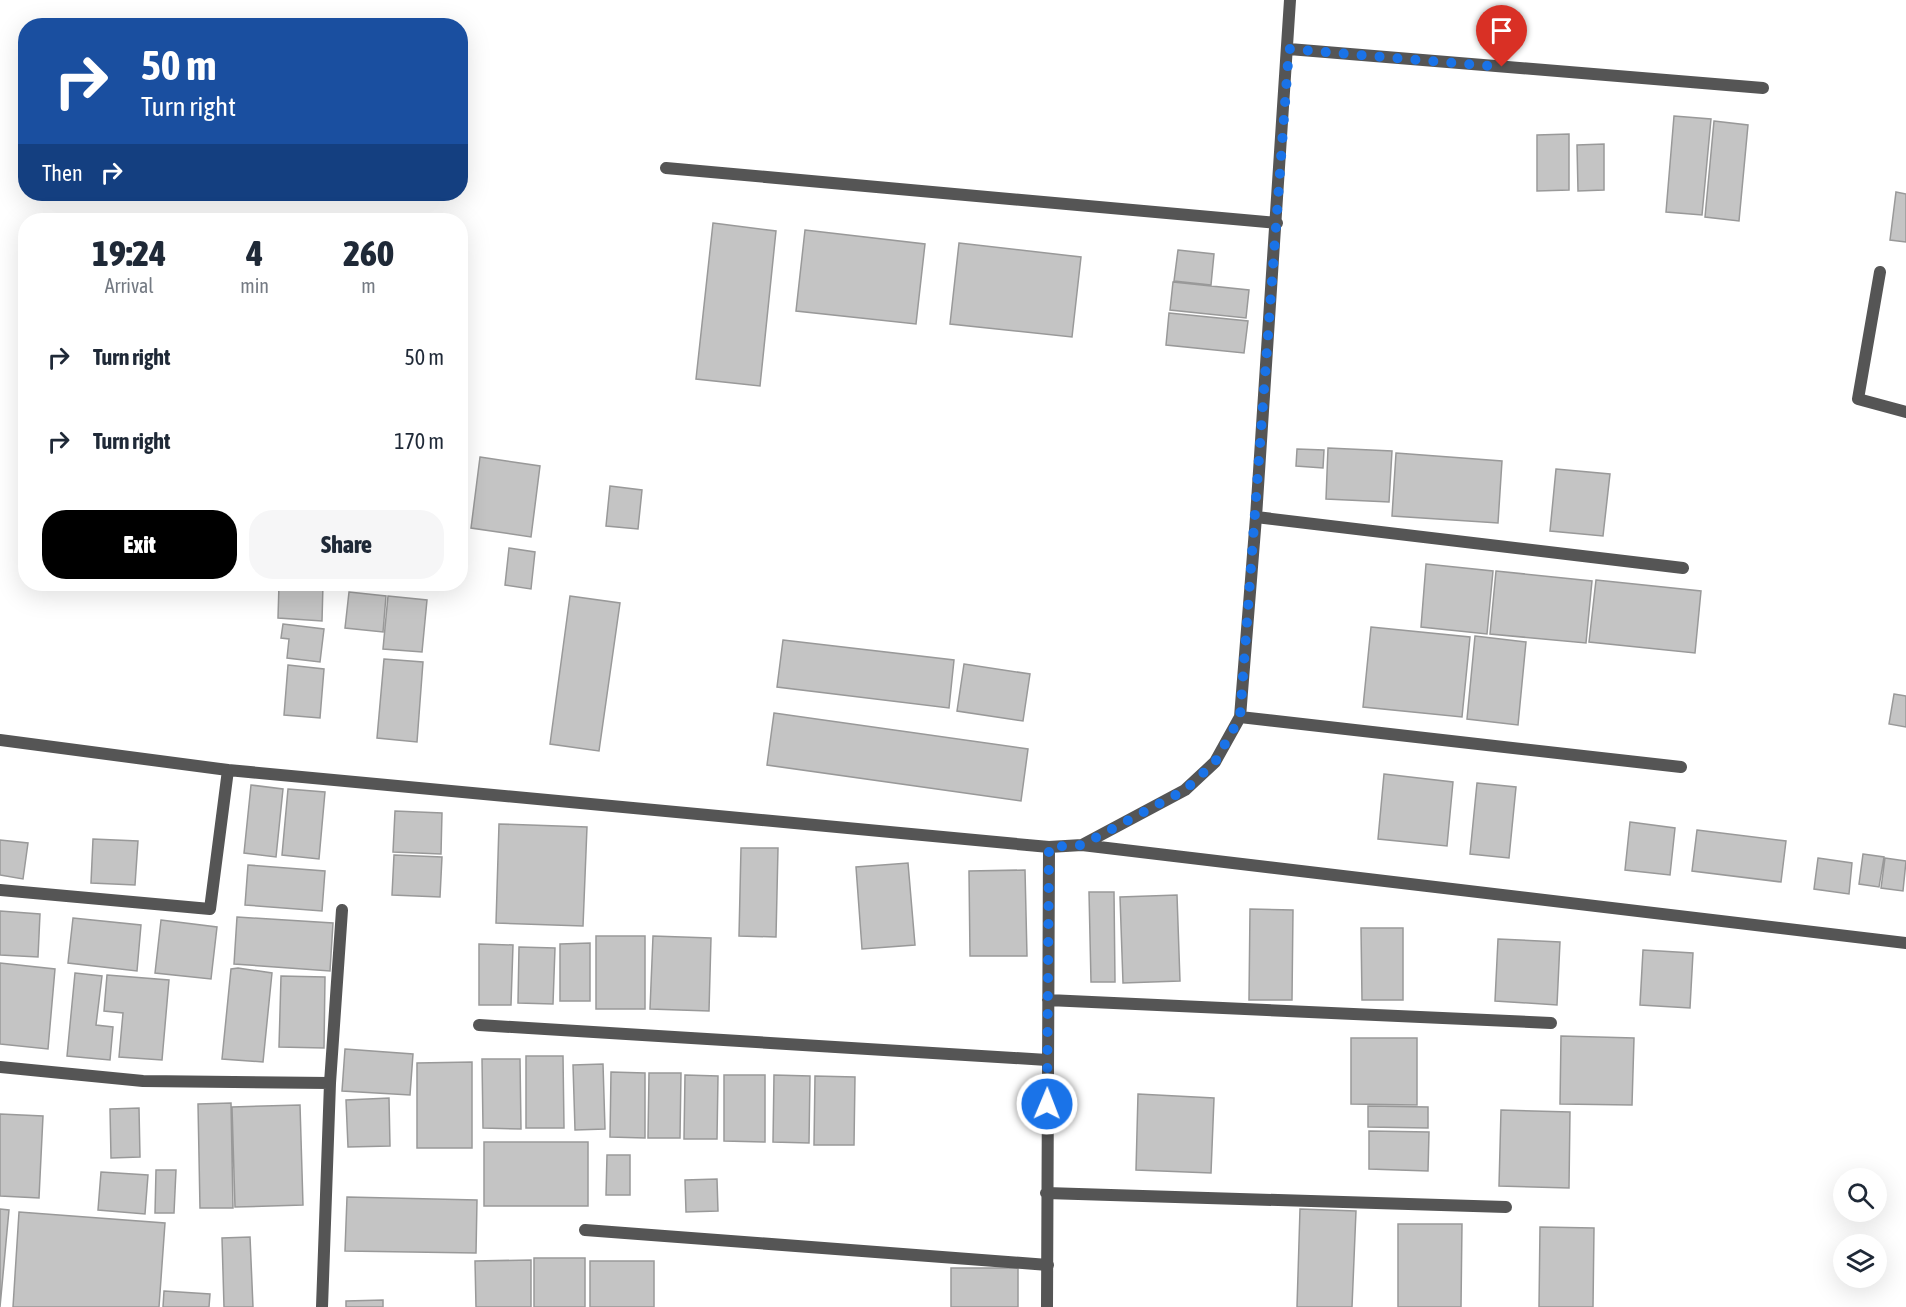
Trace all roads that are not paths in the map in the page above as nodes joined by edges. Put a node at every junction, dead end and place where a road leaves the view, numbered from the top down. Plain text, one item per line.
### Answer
1 (1290, 0) edge
2 (1289, 49) junction
3 (1763, 88) dead end
4 (666, 168) dead end
5 (1277, 223) junction
6 (1880, 272) dead end
7 (1906, 412) edge
8 (1256, 517) junction
9 (1683, 568) dead end
10 (1240, 717) junction
11 (0, 741) edge
12 (1681, 767) dead end
13 (228, 770) junction
14 (1082, 845) junction
15 (1049, 847) junction
16 (0, 890) edge
17 (342, 910) dead end
18 (1906, 943) edge
19 (1048, 1000) junction
20 (1551, 1023) dead end
21 (478, 1025) dead end
22 (1047, 1060) junction
23 (0, 1067) edge
24 (330, 1083) junction
25 (1046, 1193) junction
26 (1506, 1207) dead end
27 (585, 1230) dead end
28 (1048, 1265) junction
29 (322, 1307) edge
30 (1047, 1307) edge

1 - 2 street
2 - 3 street
2 - 5 street
4 - 5 street
5 - 8 street
6 - 7 street
8 - 9 street
8 - 10 street
10 - 12 street
10 - 14 street
11 - 13 street
13 - 15 street
13 - 16 street
14 - 15 street
14 - 18 street
15 - 19 street
17 - 24 street
19 - 20 street
19 - 22 street
21 - 22 street
22 - 25 street
23 - 24 street
24 - 29 street
25 - 26 street
25 - 28 street
27 - 28 street
28 - 30 street

